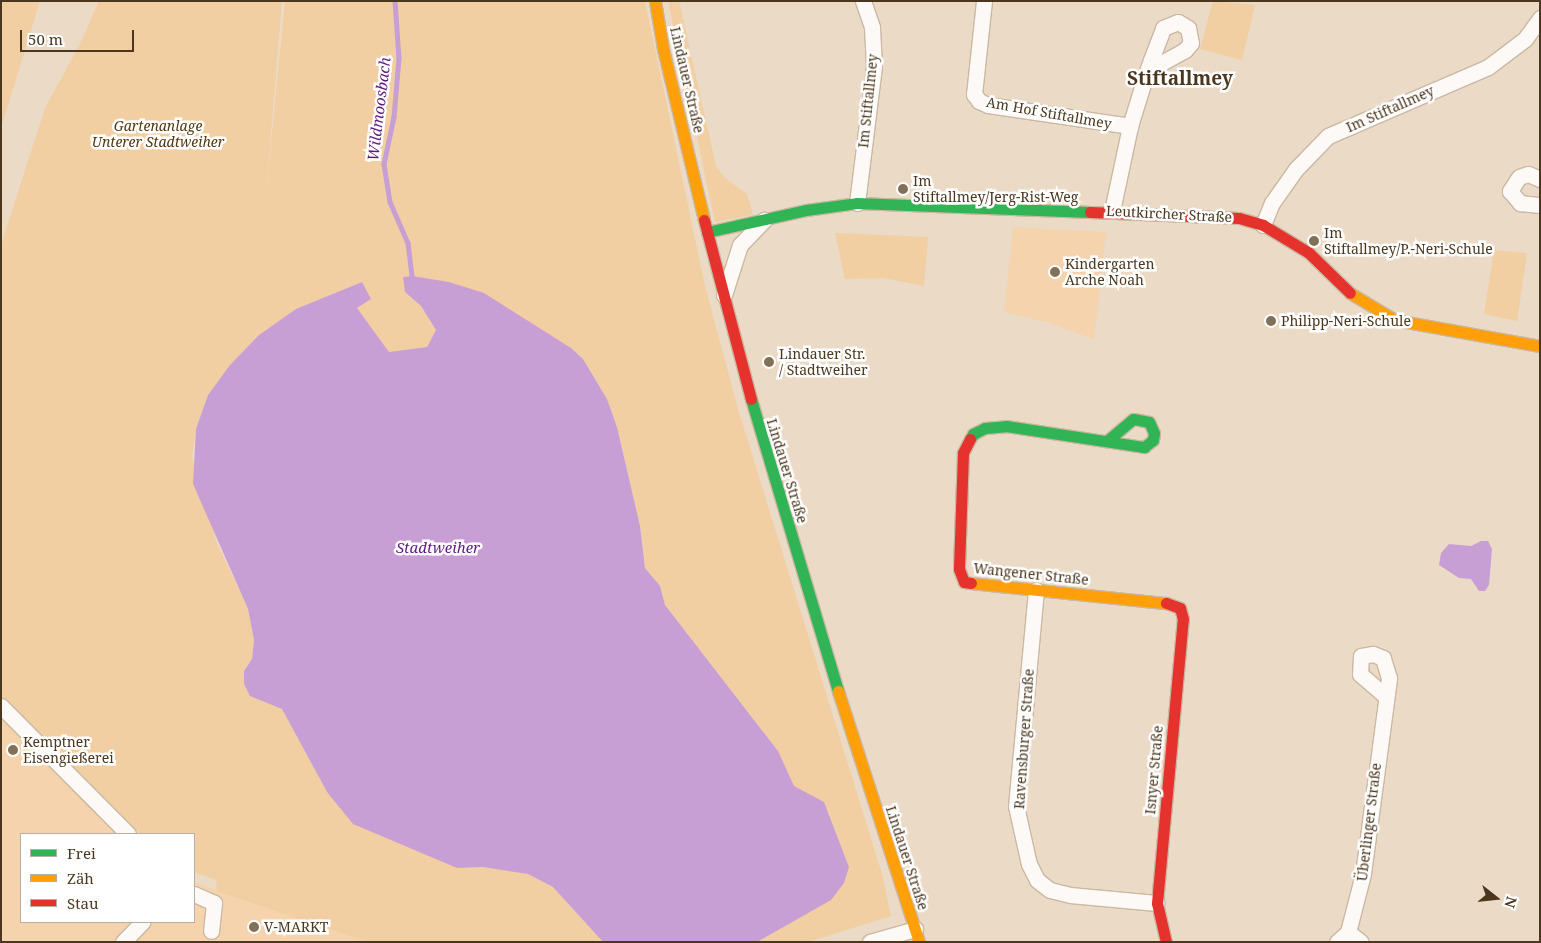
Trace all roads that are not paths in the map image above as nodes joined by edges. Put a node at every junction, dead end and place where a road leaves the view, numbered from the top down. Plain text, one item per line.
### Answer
1 (655, 1) edge
2 (863, 1) edge
3 (984, 1) edge
4 (1540, 18) edge
5 (1147, 71) dead end
6 (1130, 126) junction
7 (1540, 179) edge
8 (857, 203) junction
9 (1540, 205) edge
10 (1112, 211) junction
11 (765, 219) junction
12 (1263, 225) junction
13 (707, 232) junction
14 (723, 299) junction
15 (1540, 346) edge
16 (1108, 440) dead end
17 (1036, 590) junction
18 (1174, 604) joint
19 (1385, 696) dead end
20 (1, 706) edge
21 (127, 833) edge
22 (195, 894) edge
23 (1157, 903) junction
24 (141, 923) edge
25 (211, 930) dead end
26 (917, 936) edge
27 (1342, 937) edge
28 (123, 942) edge
29 (870, 942) edge
30 (1166, 942) edge
31 (1361, 942) edge

1 - 13 street, Lindauer Straße
2 - 8 street, Im Stiftallmey
3 - 6 street, Am Hof Stiftallmey
4 - 12 street, Im Stiftallmey
5 - 6 street, Am Hof Stiftallmey
6 - 10 street, Am Hof Stiftallmey
7 - 9 street
8 - 10 street, Leutkircher Straße
8 - 11 street, Leutkircher Straße
10 - 12 street, Leutkircher Straße
11 - 13 street, Leutkircher Straße
11 - 14 street
12 - 15 street, Leutkircher Straße
13 - 14 street, Lindauer Straße
14 - 26 street, Lindauer Straße
16 - 17 street, Wangener Straße
17 - 18 street, Wangener Straße
17 - 23 street, Ravensburger Straße
18 - 23 street, Isnyer Straße
19 - 27 street, Überlinger Straße
20 - 21 street
22 - 25 street
23 - 30 street, Isnyer Straße
24 - 28 street
26 - 29 street
27 - 31 street

